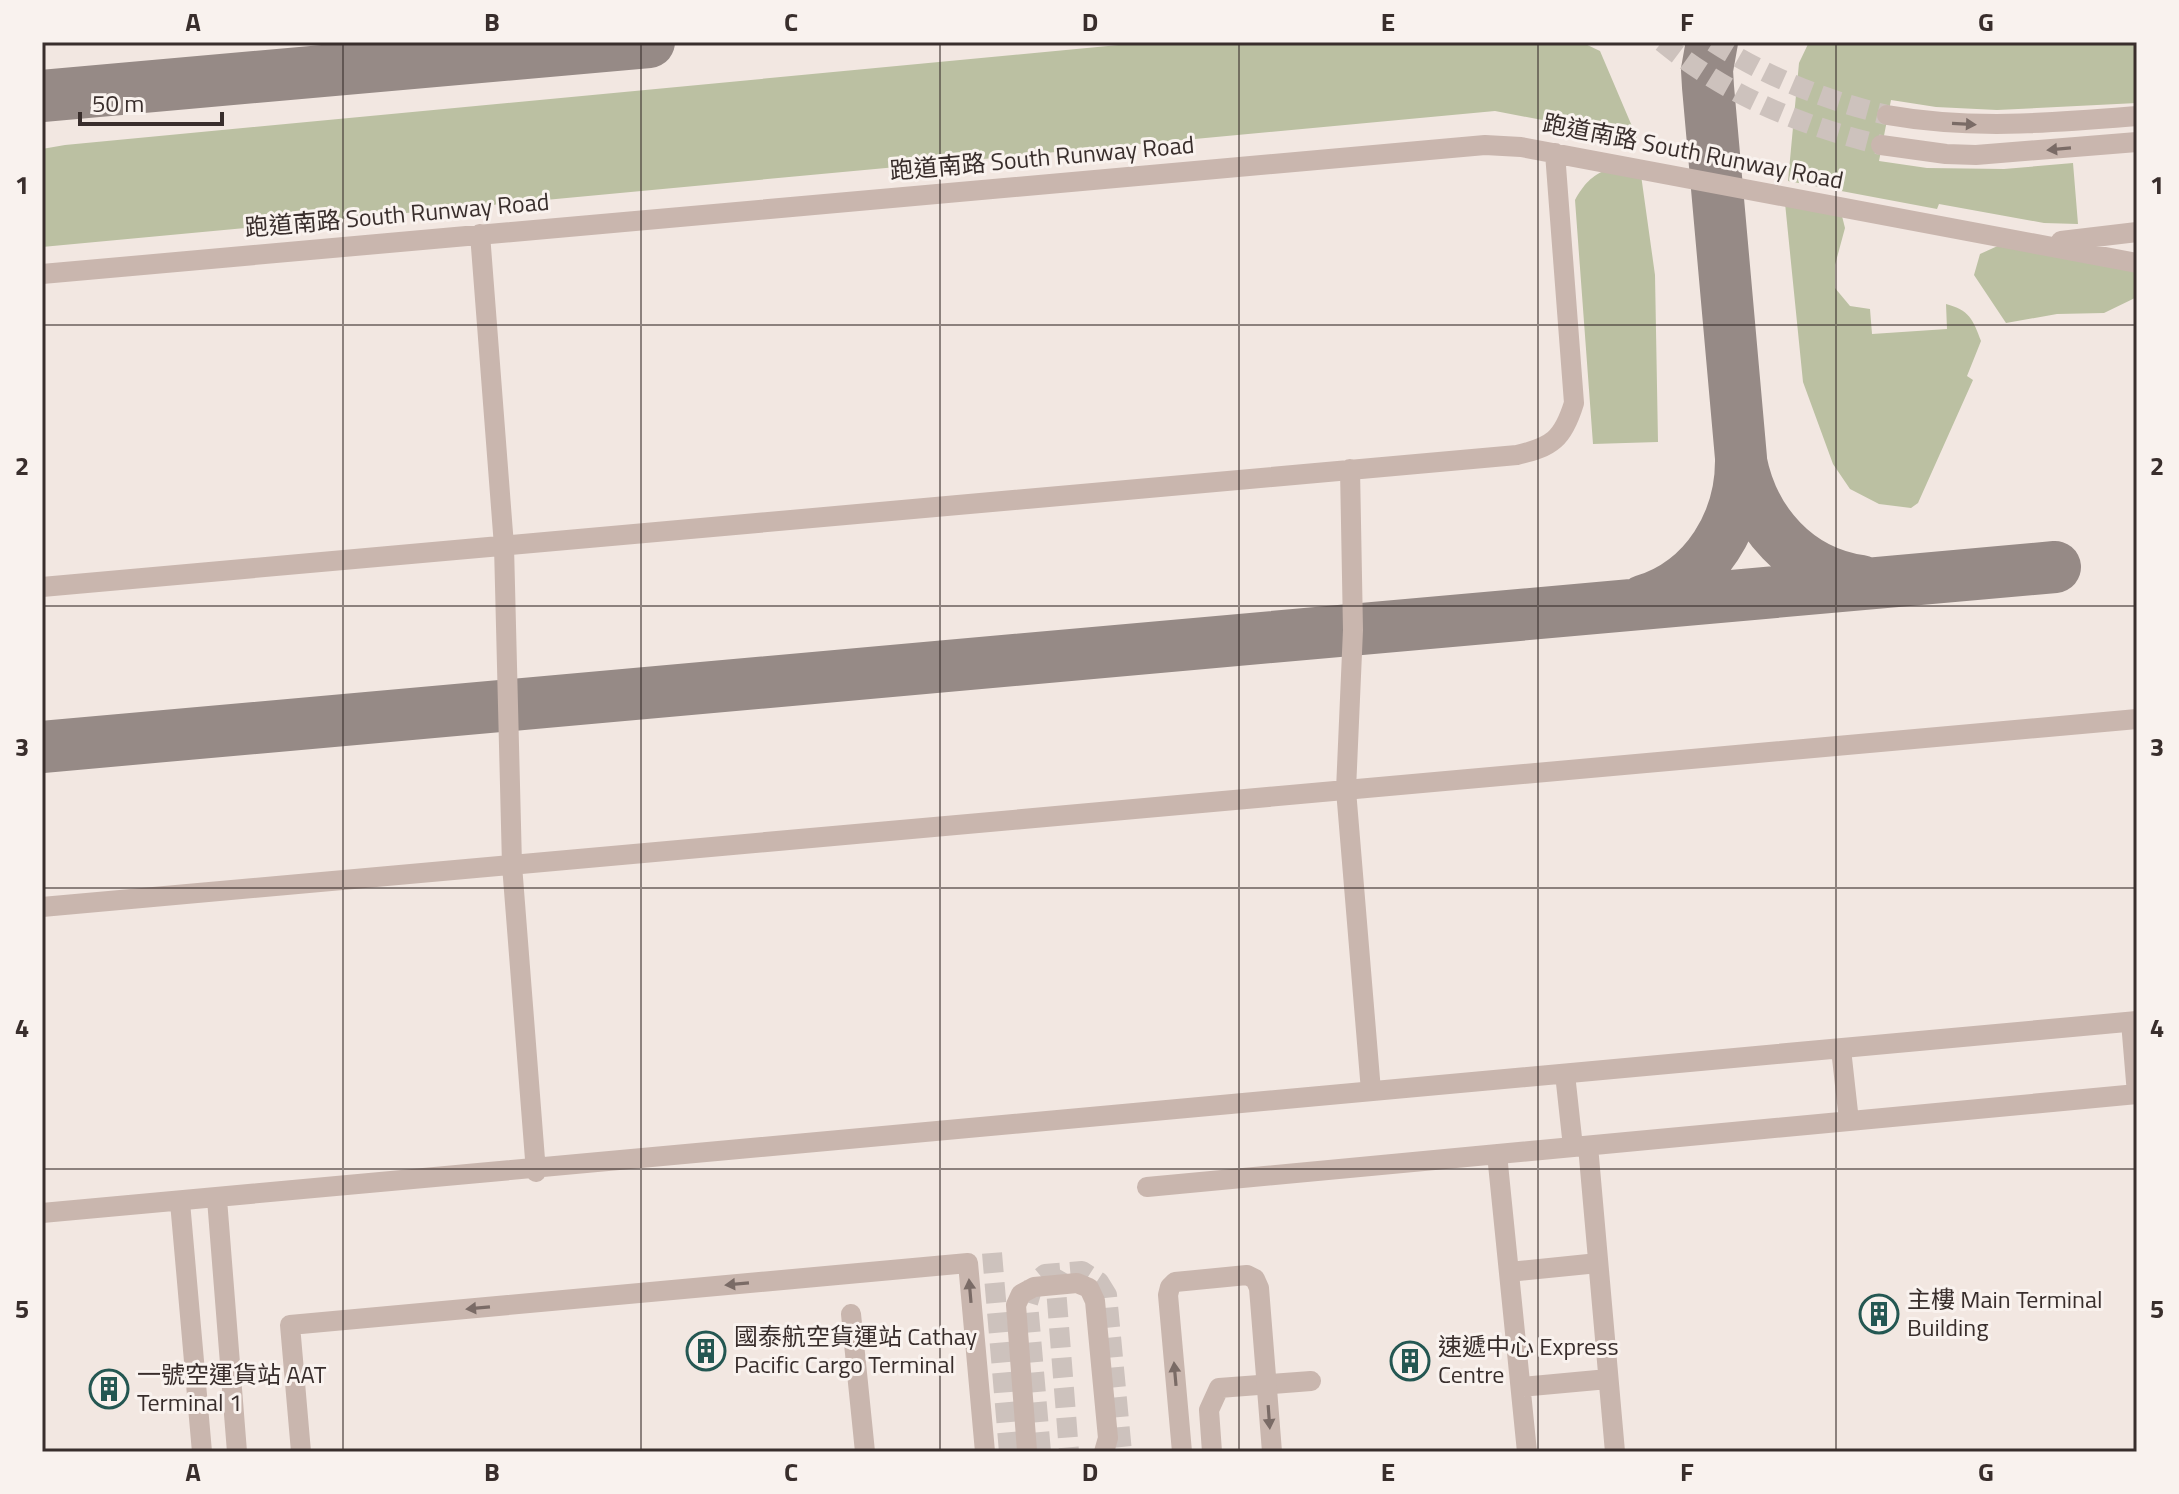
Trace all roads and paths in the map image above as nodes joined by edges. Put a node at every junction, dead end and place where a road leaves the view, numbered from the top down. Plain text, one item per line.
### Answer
1 (1887, 115) tunnel mouth
2 (2137, 116) edge
3 (2137, 142) edge
4 (1881, 145) tunnel mouth
5 (1555, 153) junction
6 (2137, 232) edge
7 (480, 234) junction
8 (2041, 243) junction
9 (2137, 263) edge
10 (42, 274) edge
11 (1350, 469) junction
12 (504, 546) junction
13 (42, 587) edge
14 (2137, 719) edge
15 (1346, 790) junction
16 (512, 865) junction
17 (42, 907) edge
18 (2134, 1022) edge
19 (1841, 1049) junction
20 (1565, 1074) junction
21 (1371, 1091) junction
22 (1849, 1121) junction
23 (1580, 1146) junction
24 (1497, 1154) junction
25 (536, 1172) junction
26 (1147, 1187) dead end
27 (217, 1199) junction
28 (180, 1202) junction
29 (42, 1213) edge
30 (1598, 1263) junction
31 (1509, 1272) junction
32 (851, 1314) dead end
33 (1608, 1379) junction
34 (1311, 1381) dead end
35 (1521, 1387) junction
36 (202, 1452) edge
37 (237, 1452) edge
38 (301, 1452) edge
39 (865, 1452) edge
40 (985, 1452) edge
41 (1027, 1452) edge
42 (1104, 1452) edge
43 (1182, 1452) edge
44 (1212, 1452) edge
45 (1272, 1452) edge
46 (1527, 1452) edge
47 (1615, 1452) edge

1 -> 2 lane
3 -> 4 lane
5 - 7 lane, 跑道南路 South Runway Road
5 - 8 lane, 跑道南路 South Runway Road
5 - 11 lane
6 - 8 lane, 跑道南路 South Runway Road
7 - 10 lane, 跑道南路 South Runway Road
7 - 12 lane
8 - 9 lane, 跑道南路 South Runway Road
11 - 12 lane
11 - 15 lane
12 - 13 lane
12 - 16 lane
14 - 15 lane
15 - 16 lane
15 - 21 lane
16 - 17 lane
16 - 25 lane
18 - 19 lane
18 - 22 lane
19 - 20 lane
19 - 22 lane
20 - 21 lane
20 - 23 lane
21 - 25 lane
22 - 23 lane
23 - 24 lane
23 - 30 lane
24 - 26 lane
24 - 31 lane
25 - 27 lane
27 - 28 lane
27 - 37 lane
28 - 29 lane
28 - 36 lane
30 - 31 lane
30 - 33 lane
31 - 35 lane
32 - 39 lane
33 - 35 lane
33 - 47 lane
34 - 44 lane
35 - 46 lane
40 -> 38 lane, bridge
41 - 42 lane, bridge
43 -> 45 lane, bridge

